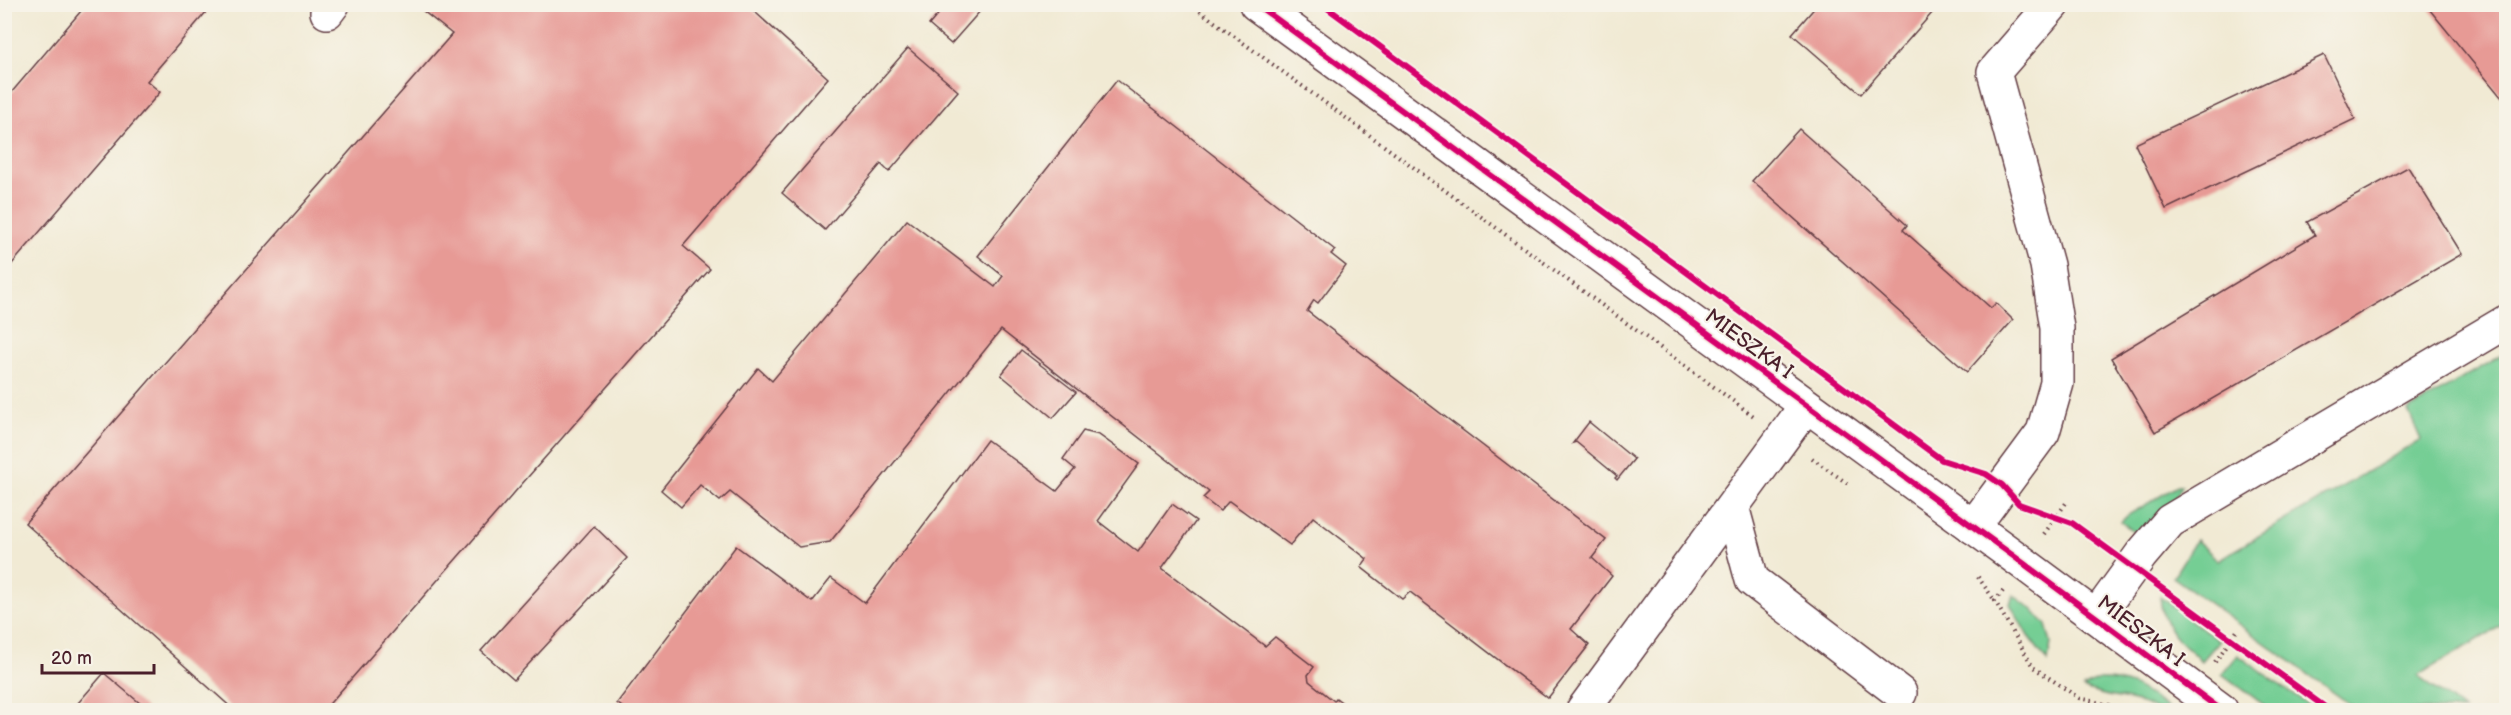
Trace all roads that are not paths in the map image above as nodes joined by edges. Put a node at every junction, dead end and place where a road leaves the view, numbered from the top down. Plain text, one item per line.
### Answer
1 (1257, 4) edge
2 (2053, 4) edge
3 (2506, 322) edge
4 (1806, 406) junction
5 (1732, 510) junction
6 (1973, 527) junction
7 (2096, 617) junction
8 (1900, 693) dead end
9 (1583, 711) edge
10 (2221, 711) edge

1 - 4 street, MIESZKA I
2 - 6 street
3 - 7 street, MIESZKA I
4 - 5 street
4 - 6 street, MIESZKA I
5 - 8 street
5 - 9 street
6 - 7 street, MIESZKA I
7 - 10 street, MIESZKA I

